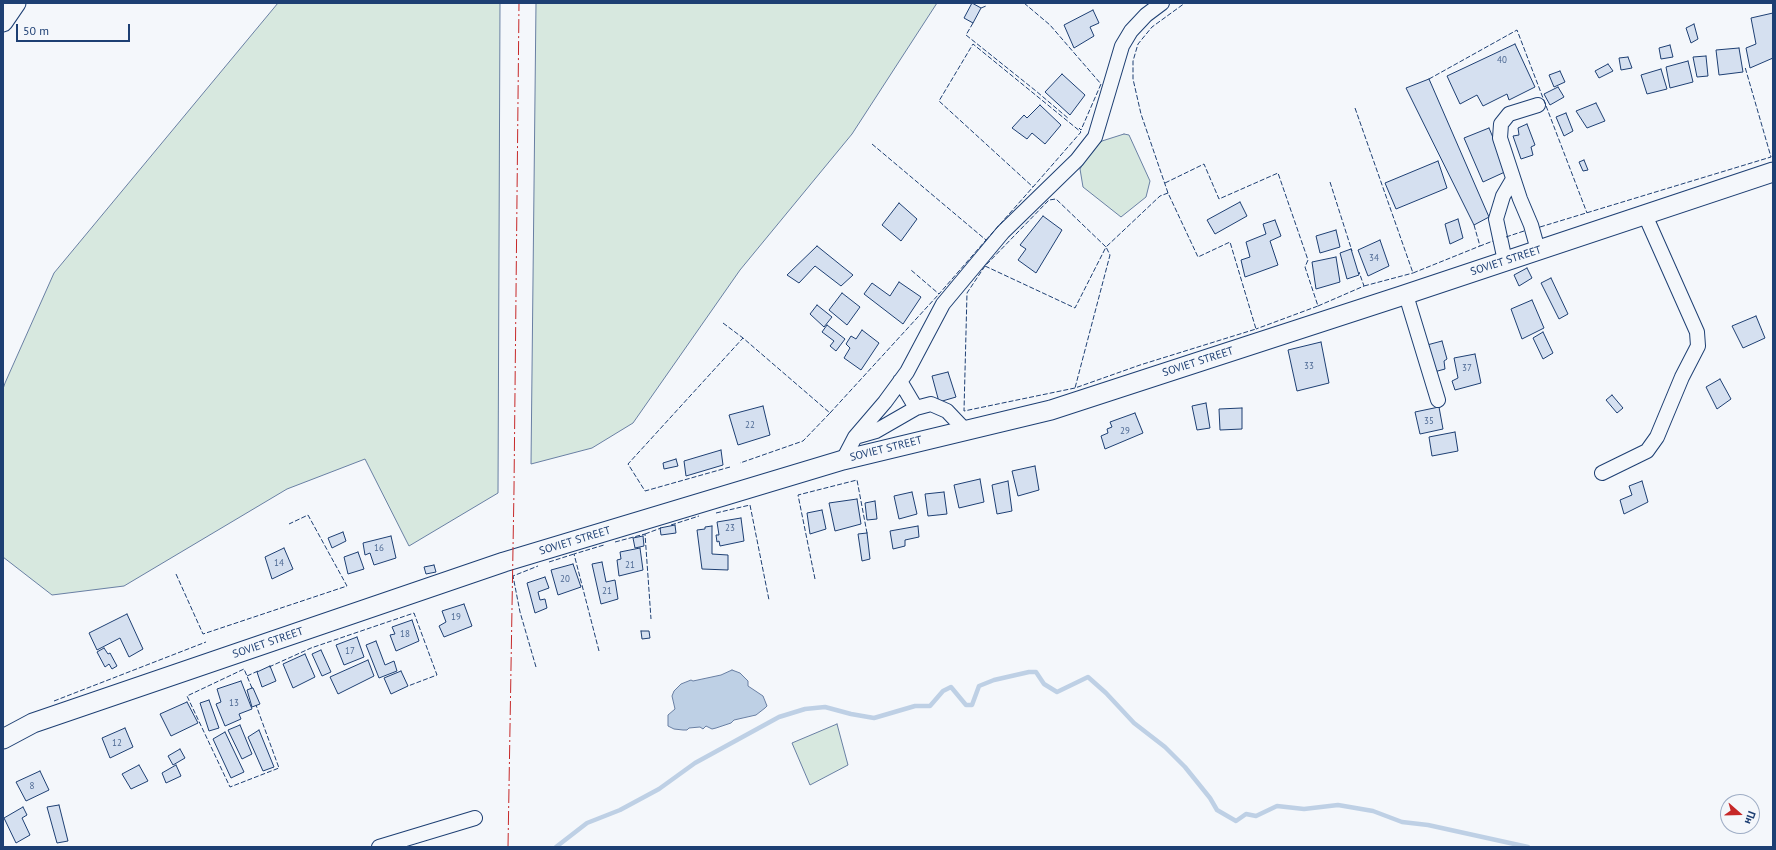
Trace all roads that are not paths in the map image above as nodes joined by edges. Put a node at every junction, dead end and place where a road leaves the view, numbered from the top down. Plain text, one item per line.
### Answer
1 (16, 3) edge
2 (1162, 3) edge
3 (3, 22) edge
4 (1538, 104) dead end
5 (1773, 172) edge
6 (1513, 179) junction
7 (1645, 215) junction
8 (1538, 250) junction
9 (1505, 261) junction
10 (1406, 295) junction
11 (900, 381) junction
12 (1438, 400) dead end
13 (916, 408) junction
14 (965, 430) junction
15 (855, 438) junction
16 (843, 460) junction
17 (1602, 473) dead end
18 (3, 739) edge
19 (475, 818) dead end
20 (379, 847) edge

1 - 3 main road
2 - 11 street
4 - 6 street
5 - 7 main road, SOVIET STREET
6 - 8 street
6 - 9 street
7 - 8 main road, SOVIET STREET
7 - 17 street
8 - 9 main road, SOVIET STREET
9 - 10 main road, SOVIET STREET
10 - 12 street
10 - 14 main road, SOVIET STREET
11 - 13 street
11 - 15 street
13 - 14 street
13 - 15 street
14 - 16 main road, SOVIET STREET
15 - 16 street
16 - 18 main road, SOVIET STREET
19 - 20 street

